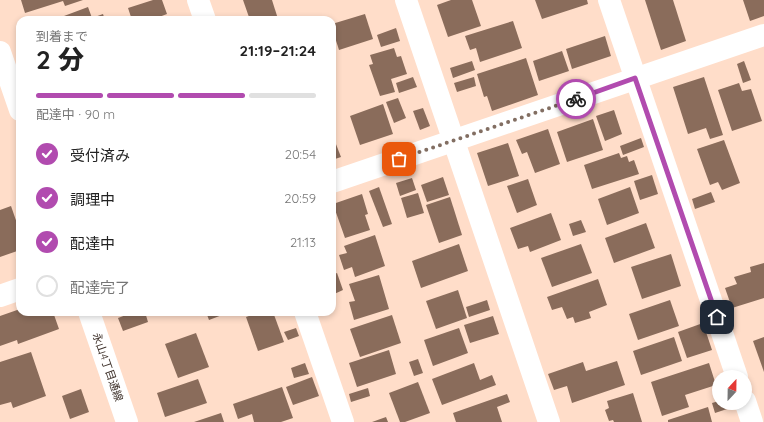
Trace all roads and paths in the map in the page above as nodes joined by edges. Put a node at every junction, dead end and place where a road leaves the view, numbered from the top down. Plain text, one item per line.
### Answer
1 (198, 0) edge
2 (406, 0) edge
3 (609, 0) edge
4 (204, 16) edge
5 (764, 35) edge
6 (0, 52) edge
7 (635, 78) junction
8 (16, 98) edge
9 (453, 141) junction
10 (336, 181) edge
11 (16, 290) edge
12 (0, 296) edge
13 (90, 316) edge
14 (306, 316) edge
15 (735, 370) edge
16 (748, 410) edge
17 (127, 422) edge
18 (343, 422) edge
19 (549, 422) edge
20 (752, 422) edge

1 - 4 street
2 - 9 street
3 - 7 street
5 - 7 street
6 - 8 street
7 - 9 street
7 - 15 street
9 - 10 street
9 - 19 street
11 - 12 street
13 - 17 street, 永山4丁目通線
14 - 18 street
16 - 20 street

